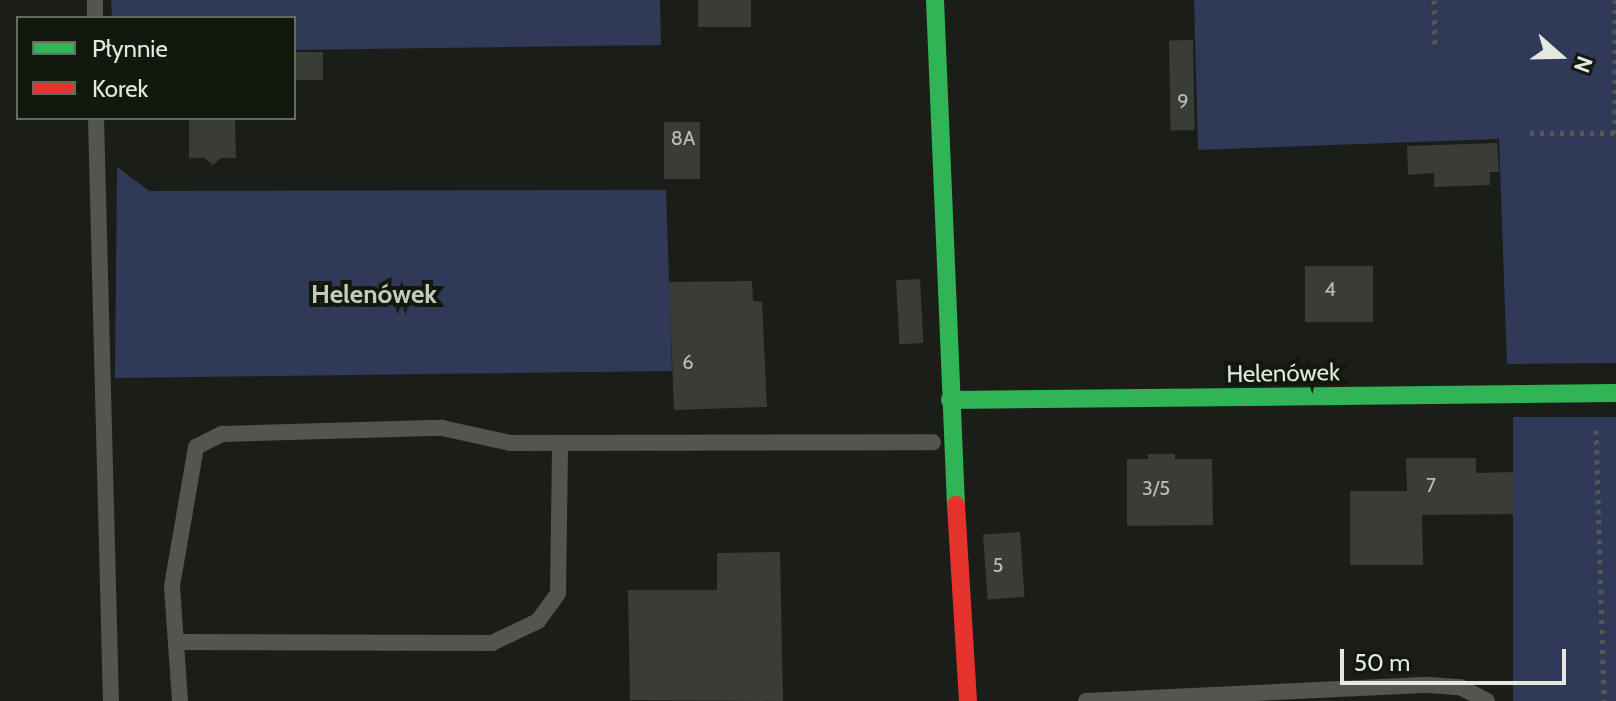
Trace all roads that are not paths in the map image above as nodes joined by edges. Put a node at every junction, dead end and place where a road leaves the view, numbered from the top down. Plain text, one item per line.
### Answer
1 (935, 0) edge
2 (96, 120) edge
3 (1616, 393) edge
4 (950, 400) junction
5 (933, 442) dead end
6 (560, 443) junction
7 (176, 642) junction
8 (111, 701) edge
9 (180, 701) edge
10 (968, 701) edge
11 (1086, 701) edge
12 (1487, 701) edge

1 - 4 street
2 - 8 lane
3 - 4 street, Helenówek
4 - 10 street
5 - 6 lane
6 - 7 lane
6 - 7 lane
7 - 9 lane
11 - 12 lane

